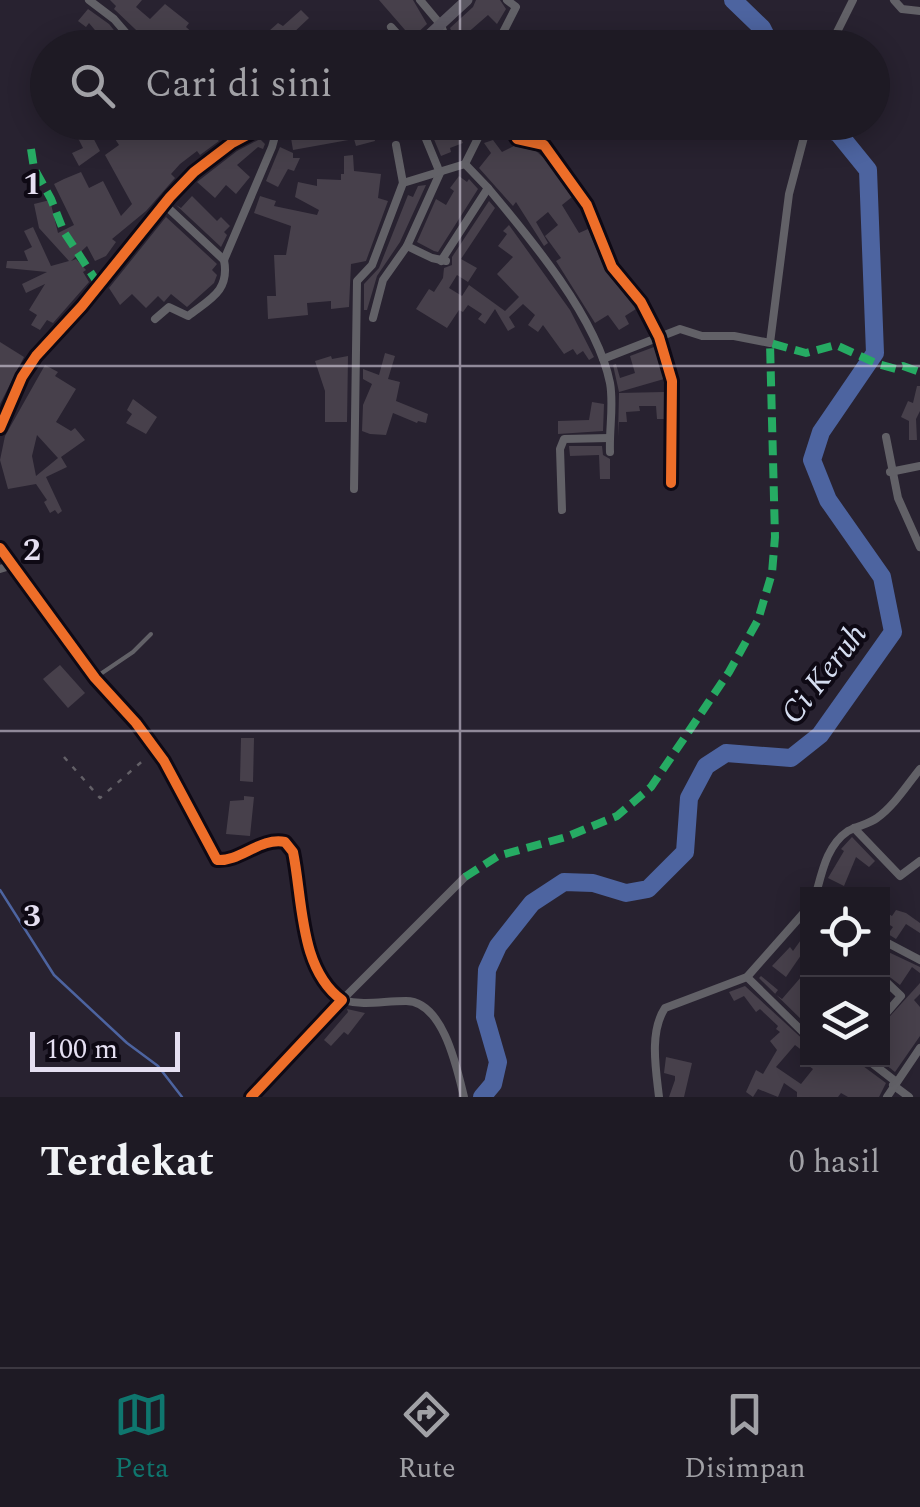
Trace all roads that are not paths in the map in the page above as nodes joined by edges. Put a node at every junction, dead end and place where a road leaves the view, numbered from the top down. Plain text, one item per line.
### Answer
1 (90, 0) edge
2 (420, 0) edge
3 (467, 0) edge
4 (507, 0) edge
5 (853, 0) edge
6 (894, 0) edge
7 (518, 4) edge
8 (920, 12) edge
9 (441, 25) junction
10 (391, 27) dead end
11 (123, 30) edge
12 (394, 30) edge
13 (435, 30) edge
14 (443, 30) edge
15 (504, 30) edge
16 (837, 30) edge
17 (229, 140) edge
18 (238, 140) edge
19 (273, 140) edge
20 (426, 140) edge
21 (477, 140) edge
22 (522, 140) edge
23 (804, 140) edge
24 (232, 143) junction
25 (396, 145) dead end
26 (465, 164) junction
27 (440, 173) junction
28 (403, 184) junction
29 (488, 188) junction
30 (166, 206) junction
31 (407, 246) junction
32 (224, 260) junction
33 (373, 318) dead end
34 (156, 319) dead end
35 (659, 337) junction
36 (603, 359) junction
37 (0, 428) edge
38 (886, 437) dead end
39 (609, 438) junction
40 (610, 452) dead end
41 (920, 466) edge
42 (890, 472) junction
43 (670, 483) dead end
44 (354, 489) dead end
45 (562, 510) dead end
46 (920, 547) edge
47 (0, 548) edge
48 (5, 567) edge
49 (151, 634) dead end
50 (95, 678) junction
51 (920, 769) edge
52 (854, 828) junction
53 (920, 860) edge
54 (465, 877) dead end
55 (818, 887) edge
56 (800, 926) edge
57 (890, 944) edge
58 (920, 960) edge
59 (747, 977) junction
60 (890, 986) edge
61 (342, 1000) junction
62 (890, 1009) edge
63 (800, 1029) edge
64 (920, 1048) edge
65 (876, 1067) edge
66 (894, 1083) junction
67 (251, 1097) edge
68 (464, 1097) edge
69 (658, 1097) edge
70 (886, 1097) edge
71 (909, 1097) edge

1 - 11 street
2 - 9 street
3 - 9 street
4 - 7 street
5 - 16 street
6 - 8 street
7 - 15 street
9 - 13 street
9 - 14 street
10 - 12 street
17 - 24 street
18 - 24 street
19 - 32 street
20 - 27 street
21 - 26 street
22 - 35 street
23 - 35 street
24 - 30 street
25 - 28 street
26 - 27 street
26 - 29 street
27 - 28 street
27 - 31 street
28 - 44 street
29 - 31 street
29 - 36 street
30 - 32 street
30 - 37 street
31 - 33 street
32 - 34 street
35 - 36 street
35 - 43 street
36 - 39 street
38 - 42 street
39 - 40 street
39 - 45 street
41 - 42 street
42 - 46 street
47 - 48 street
48 - 50 street
49 - 50 lane
50 - 61 street
51 - 52 street
52 - 53 street
52 - 55 street
54 - 61 street
56 - 59 street
57 - 58 street
59 - 63 street
59 - 69 street
60 - 62 street
61 - 67 street
61 - 68 street
64 - 66 street
65 - 66 street
66 - 70 street
66 - 71 street

